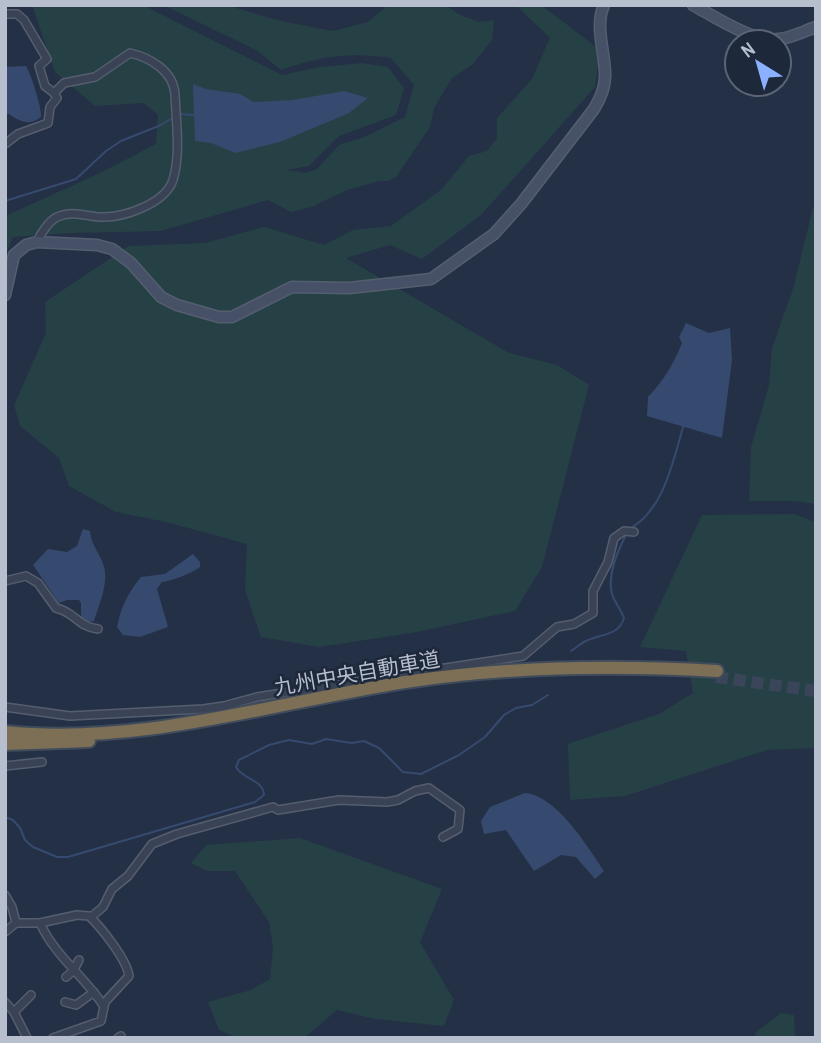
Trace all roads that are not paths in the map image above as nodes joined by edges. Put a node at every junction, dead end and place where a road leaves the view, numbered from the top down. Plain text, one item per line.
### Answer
1 (604, 5) edge
2 (693, 5) edge
3 (5, 14) edge
4 (816, 27) edge
5 (54, 93) junction
6 (5, 144) edge
7 (37, 242) junction
8 (5, 295) edge
9 (634, 532) dead end
10 (5, 581) edge
11 (98, 629) dead end
12 (5, 707) edge
13 (242, 713) junction
14 (5, 724) edge
15 (169, 731) junction
16 (5, 732) edge
17 (5, 738) edge
18 (5, 744) edge
19 (42, 762) dead end
20 (5, 766) edge
21 (443, 837) dead end
22 (5, 895) edge
23 (91, 917) junction
24 (16, 923) junction
25 (40, 923) junction
26 (5, 932) edge
27 (79, 960) dead end
28 (73, 971) junction
29 (66, 977) dead end
30 (94, 992) junction
31 (31, 995) dead end
32 (5, 1002) edge
33 (65, 1002) dead end
34 (103, 1005) junction
35 (14, 1012) junction
36 (77, 1035) edge
37 (59, 1037) edge
38 (27, 1038) edge

1 - 7 street
2 - 4 street
3 - 5 street
5 - 6 street
5 - 7 street
7 - 8 street
9 - 12 street
10 - 11 street
13 - 14 highway
13 - 15 highway, 九州中央自動車道
13 - 16 highway, 九州中央自動車道
15 - 17 highway, 九州中央自動車道
15 - 18 highway
19 - 20 street
21 - 23 street
22 - 24 street
23 - 25 street
23 - 34 street
24 - 25 street
24 - 26 street
25 - 28 street
27 - 28 street
28 - 29 street
28 - 30 street
30 - 33 street
30 - 34 street
31 - 35 street
32 - 35 street
34 - 36 street
35 - 38 street
36 - 37 street

